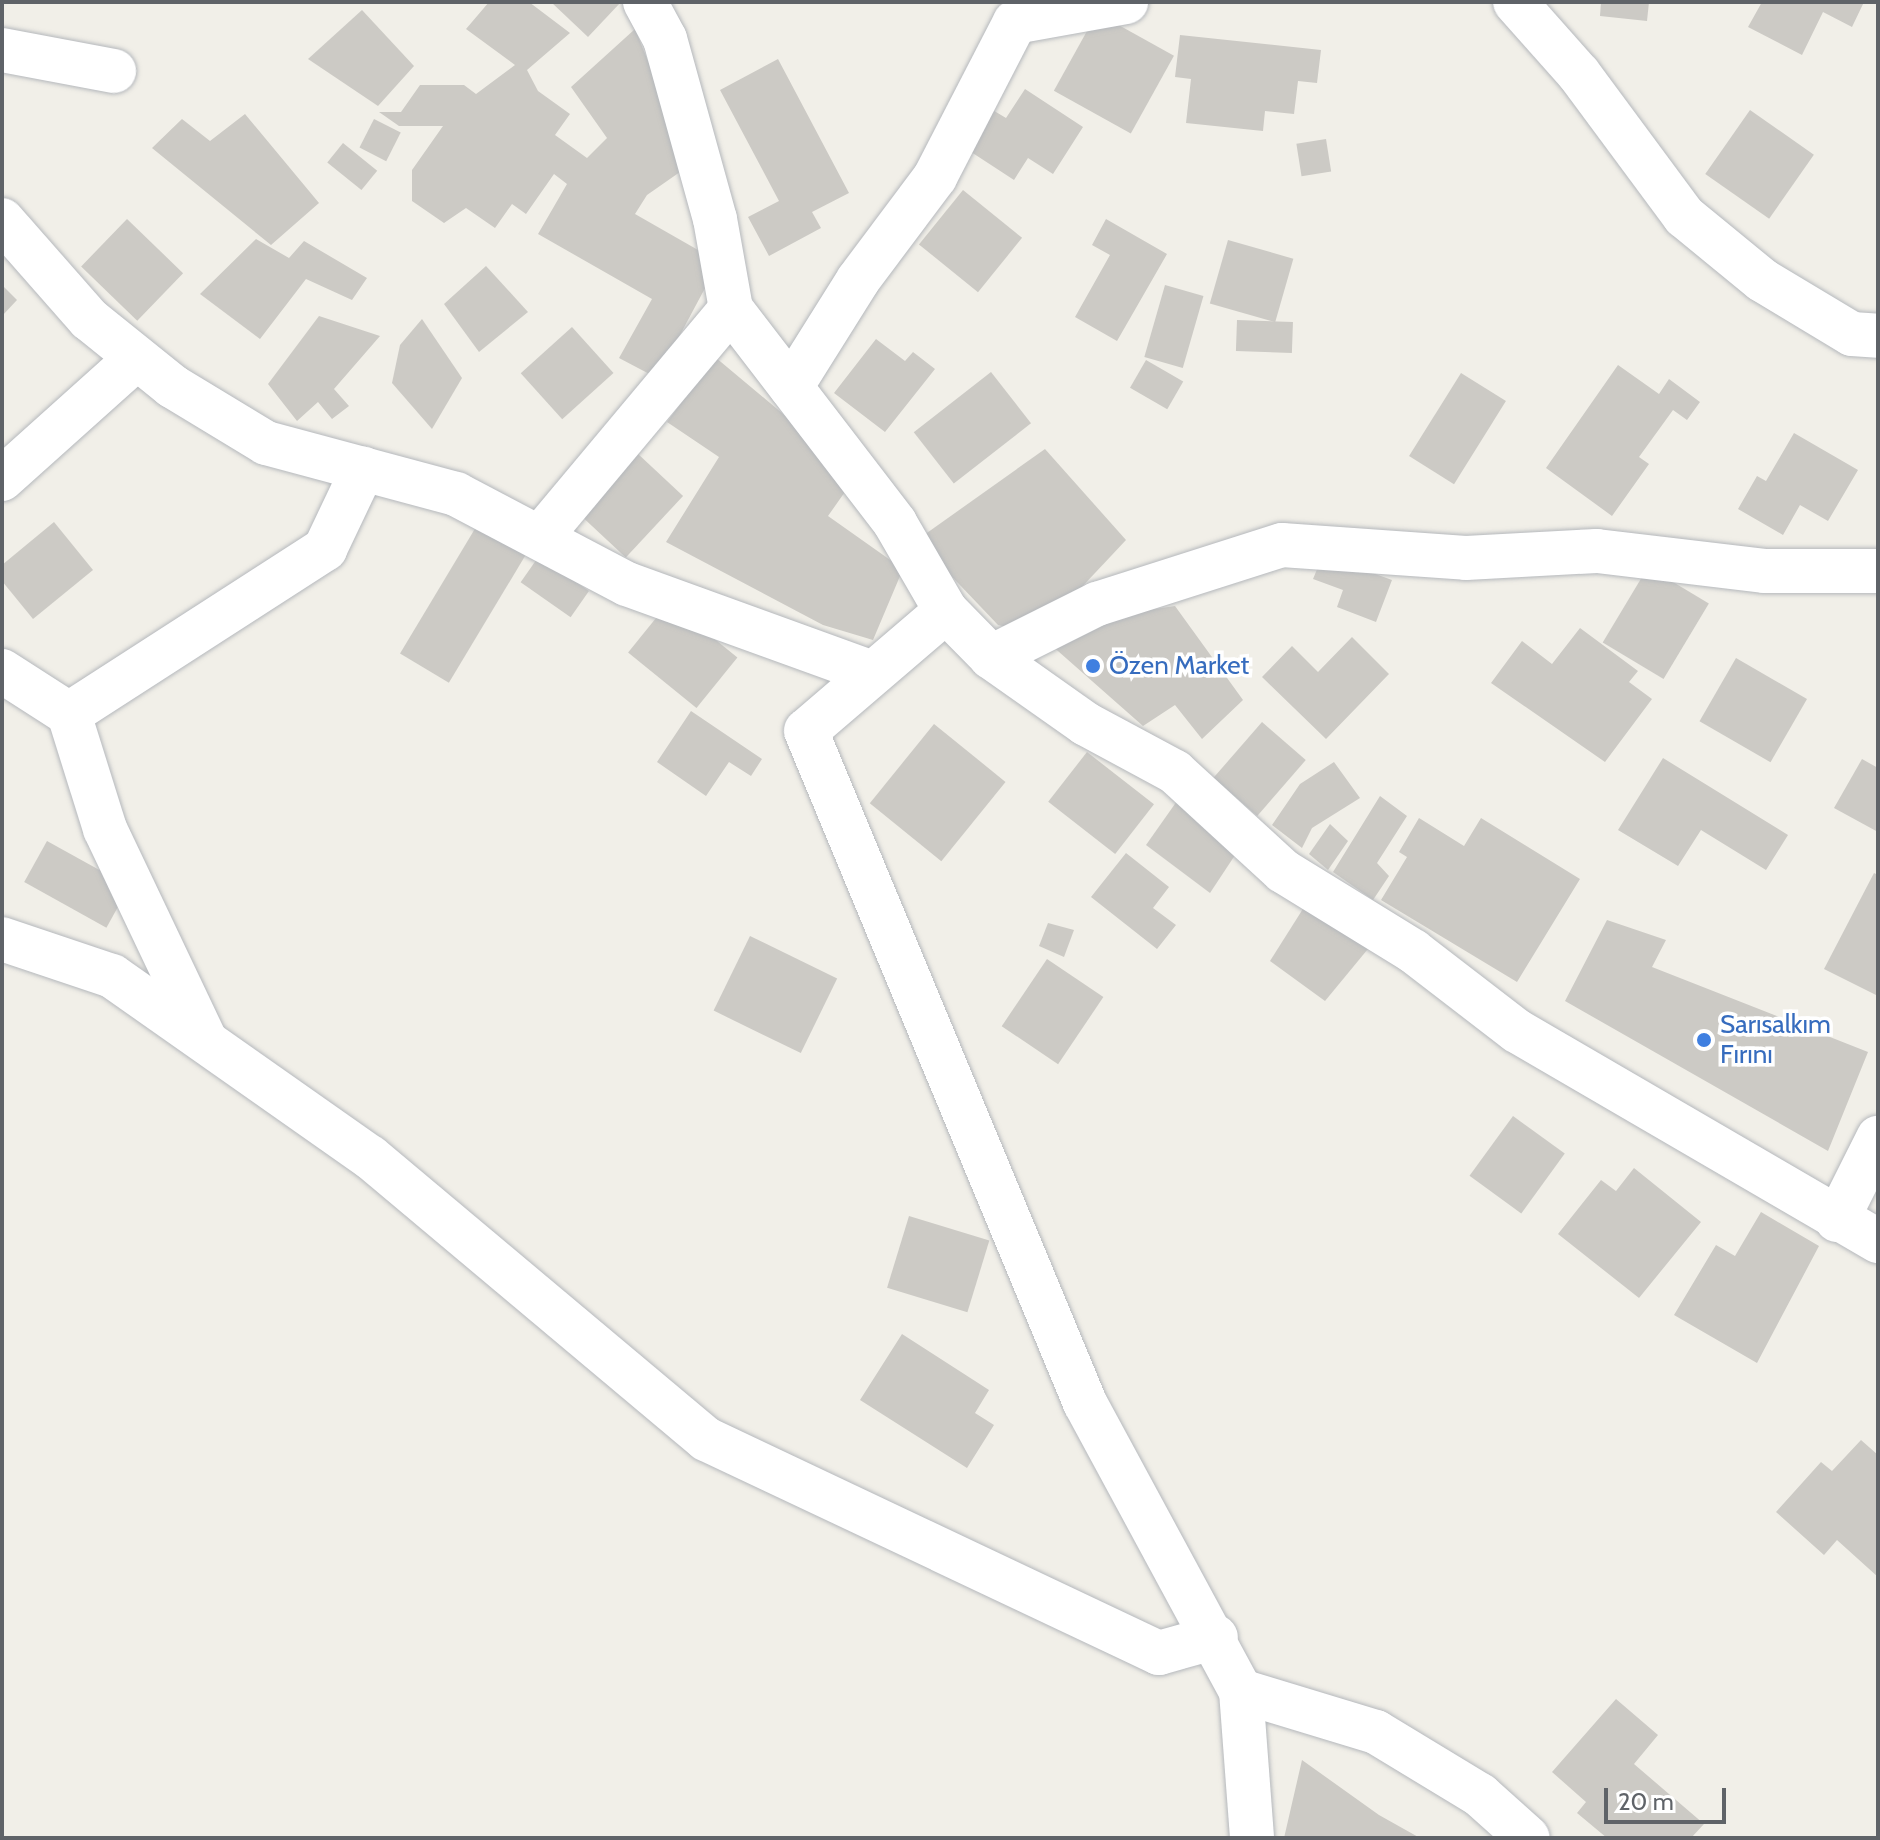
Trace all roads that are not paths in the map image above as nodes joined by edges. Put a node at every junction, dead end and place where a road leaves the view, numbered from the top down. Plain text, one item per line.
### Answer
1 (645, 2) edge
2 (1126, 2) edge
3 (1515, 2) edge
4 (1004, 12) edge
5 (2, 50) edge
6 (114, 71) dead end
7 (2, 220) edge
8 (731, 309) junction
9 (1878, 336) edge
10 (137, 358) junction
11 (791, 387) junction
12 (363, 469) junction
13 (2, 479) edge
14 (541, 536) junction
15 (1878, 571) edge
16 (946, 611) junction
17 (991, 657) junction
18 (2, 671) edge
19 (870, 672) junction
20 (69, 714) junction
21 (2, 939) edge
22 (206, 1042) junction
23 (1878, 1138) edge
24 (1837, 1220) junction
25 (1878, 1241) edge
26 (1216, 1637) junction
27 (1241, 1691) junction
28 (1252, 1838) edge
29 (1528, 1838) edge

1 - 8 street
2 - 4 street
3 - 9 street
4 - 11 street
5 - 6 street
7 - 10 street
8 - 11 street
8 - 14 street
10 - 12 street
10 - 13 street
11 - 16 street
12 - 14 street
12 - 20 street
14 - 19 street
15 - 17 street
16 - 17 street
16 - 19 street
17 - 24 street
18 - 20 street
19 - 26 street
20 - 22 street
21 - 22 street
22 - 26 street
23 - 24 street
24 - 25 street
26 - 27 street
27 - 28 street
27 - 29 street

